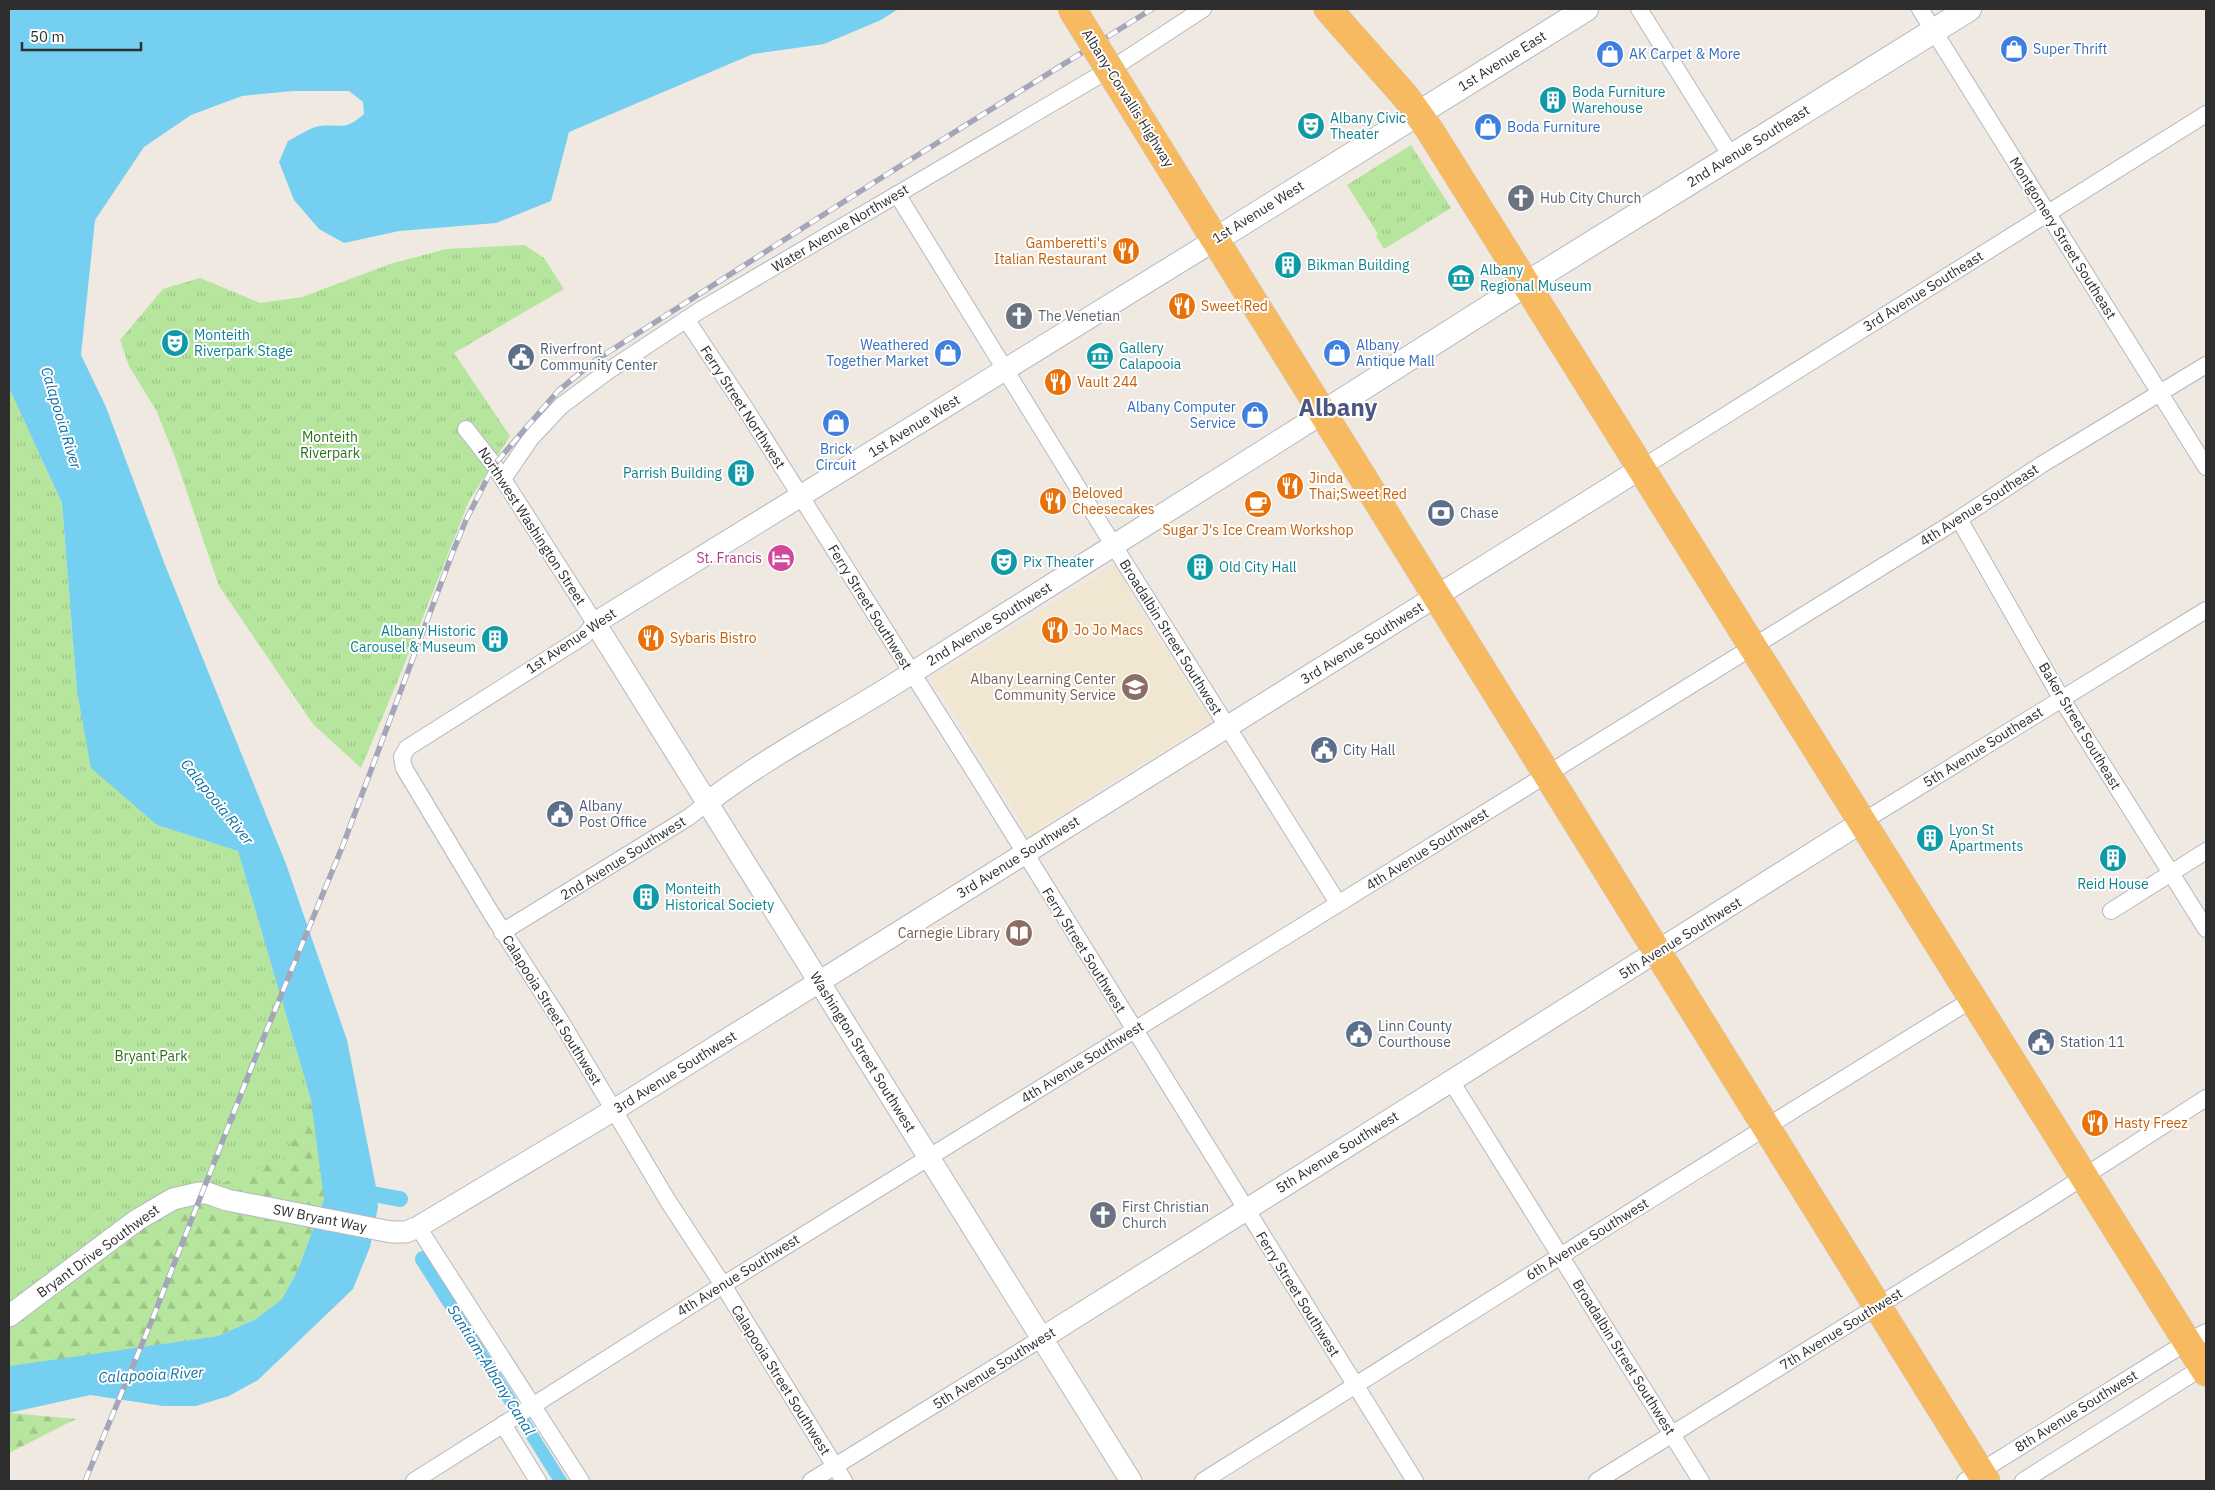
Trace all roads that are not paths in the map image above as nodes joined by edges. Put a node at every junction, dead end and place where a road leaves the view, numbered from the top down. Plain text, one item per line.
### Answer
1 (1072, 9) edge
2 (1203, 9) edge
3 (1586, 9) edge
4 (1639, 9) edge
5 (1920, 9) edge
6 (1969, 9) edge
7 (1337, 18) edge
8 (1934, 31) junction
9 (1418, 113) junction
10 (2206, 114) edge
11 (1731, 156) junction
12 (897, 194) junction
13 (2048, 213) junction
14 (1215, 240) junction
15 (1526, 284) junction
16 (686, 319) junction
17 (2206, 365) edge
18 (1005, 370) junction
19 (2160, 394) junction
20 (1323, 413) junction
21 (466, 429) dead end
22 (2206, 467) edge
23 (1640, 469) junction
24 (503, 479) junction
25 (800, 496) junction
26 (1959, 519) junction
27 (1114, 545) junction
28 (1436, 597) junction
29 (2206, 610) edge
30 (596, 623) junction
31 (1752, 646) junction
32 (911, 673) junction
33 (2061, 698) junction
34 (1228, 728) junction
35 (414, 743) joint
36 (1547, 774) junction
37 (708, 802) junction
38 (1862, 822) junction
39 (2206, 851) edge
40 (1024, 854) junction
41 (2171, 873) junction
42 (1338, 903) junction
43 (2111, 911) dead end
44 (2206, 929) edge
45 (502, 932) junction
46 (1658, 952) junction
47 (820, 981) junction
48 (1973, 999) junction
49 (1134, 1030) junction
50 (1451, 1081) junction
51 (2206, 1098) edge
52 (614, 1110) junction
53 (1766, 1127) junction
54 (929, 1158) junction
55 (2085, 1176) junction
56 (249, 1204) joint
57 (1246, 1209) junction
58 (418, 1227) junction
59 (391, 1232) joint
60 (1561, 1255) junction
61 (723, 1285) junction
62 (1878, 1306) junction
63 (9, 1316) edge
64 (2197, 1337) edge
65 (1042, 1338) junction
66 (2205, 1370) edge
67 (1356, 1386) junction
68 (530, 1407) junction
69 (506, 1422) junction
70 (1672, 1434) junction
71 (834, 1466) junction
72 (1977, 1478) edge
73 (414, 1481) edge
74 (538, 1481) edge
75 (581, 1481) edge
76 (811, 1481) edge
77 (844, 1481) edge
78 (1131, 1481) edge
79 (1203, 1481) edge
80 (1415, 1481) edge
81 (1597, 1481) edge
82 (1701, 1481) edge
83 (2022, 1481) edge

1 - 14 highway, Albany-Corvallis Highway, bridge
2 - 12 street, Water Avenue Northwest
3 - 9 main road, 1st Avenue East
4 - 11 street
5 - 8 street, Montgomery Street Southeast
6 - 8 main road, 2nd Avenue Southeast
7 - 9 highway
8 - 11 main road, 2nd Avenue Southeast
8 - 13 street, Montgomery Street Southeast
9 - 14 main road, 1st Avenue West
9 - 15 highway
10 - 13 street, 3rd Avenue Southeast
11 - 15 main road, 2nd Avenue Southeast
12 - 16 street, Water Avenue Northwest
12 - 18 street, Broadalbin Street Southwest
13 - 19 street, Montgomery Street Southeast
13 - 23 street, 3rd Avenue Southeast
14 - 18 street, 1st Avenue West
14 - 20 highway, Albany-Corvallis Highway
15 - 20 main road, 2nd Avenue Southwest
15 - 23 highway
16 - 24 street, Water Avenue Northwest
16 - 25 street, Ferry Street Northwest
17 - 19 street, 4th Avenue Southeast
18 - 25 street, 1st Avenue West
18 - 27 street, Broadalbin Street Southwest
19 - 22 street, Montgomery Street Southeast
19 - 26 street, 4th Avenue Southeast
20 - 27 street, 2nd Avenue Southwest
20 - 28 highway, Albany-Corvallis Highway
21 - 24 street, Northwest Washington Street
23 - 28 street, 3rd Avenue Southwest
23 - 31 highway
24 - 30 street, Northwest Washington Street
25 - 30 street, 1st Avenue West
25 - 32 street, Ferry Street Southwest
26 - 31 street, 4th Avenue Southeast
26 - 33 street, Baker Street Southeast
27 - 32 street, 2nd Avenue Southwest
27 - 34 street, Broadalbin Street Southwest
28 - 34 street, 3rd Avenue Southwest
28 - 36 highway, Albany-Corvallis Highway
29 - 33 street, 5th Avenue Southeast
30 - 35 street, 1st Avenue West
30 - 37 street, Washington Street Southwest
31 - 36 street, 4th Avenue Southwest
31 - 38 highway
32 - 37 street, 2nd Avenue Southwest
32 - 40 street, Ferry Street Southwest
33 - 38 street, 5th Avenue Southeast
33 - 41 street, Baker Street Southeast
34 - 40 street, 3rd Avenue Southwest
34 - 42 street, Broadalbin Street Southwest
35 - 45 street, Calapooia Street Southwest
36 - 42 street, 4th Avenue Southwest
36 - 46 highway, Albany-Corvallis Highway
37 - 45 street, 2nd Avenue Southwest
37 - 47 street, Washington Street Southwest
38 - 46 street, 5th Avenue Southwest
38 - 48 highway
39 - 41 street
40 - 47 street, 3rd Avenue Southwest
40 - 49 street, Ferry Street Southwest
41 - 43 street
41 - 44 street, Baker Street Southeast
42 - 49 street, 4th Avenue Southwest
45 - 52 street, Calapooia Street Southwest
46 - 50 street, 5th Avenue Southwest
46 - 53 highway, Albany-Corvallis Highway
47 - 52 street, 3rd Avenue Southwest
47 - 54 street, Washington Street Southwest
48 - 53 street, 6th Avenue Southwest
48 - 55 highway
49 - 54 street, 4th Avenue Southwest
49 - 57 street, Ferry Street Southwest
50 - 57 street, 5th Avenue Southwest
50 - 60 street, Broadalbin Street Southwest
51 - 55 street, 7th Avenue Southwest
52 - 58 street, 3rd Avenue Southwest
52 - 61 street, Calapooia Street Southwest
53 - 60 street, 6th Avenue Southwest
53 - 62 highway, Albany-Corvallis Highway
54 - 61 street, 4th Avenue Southwest
54 - 65 street, Washington Street Southwest
55 - 62 street, 7th Avenue Southwest
55 - 64 highway
56 - 59 street, SW Bryant Way
56 - 63 street, Bryant Drive Southwest
57 - 65 street, 5th Avenue Southwest
57 - 67 street, Ferry Street Southwest
58 - 59 street, 3rd Avenue Southwest
58 - 68 street
60 - 67 street, 6th Avenue Southwest
60 - 70 street, Broadalbin Street Southwest
61 - 68 street, 4th Avenue Southwest
61 - 71 street, Calapooia Street Southwest
62 - 70 street, 7th Avenue Southwest
62 - 72 highway, Albany-Corvallis Highway
64 - 66 highway
64 - 72 street, 8th Avenue Southwest
65 - 71 street, 5th Avenue Southwest
65 - 78 street, Washington Street Southwest
66 - 83 street
67 - 79 street, 6th Avenue Southwest
67 - 80 street, Ferry Street Southwest
68 - 69 street, 4th Avenue Southwest
68 - 75 street
69 - 73 street, 4th Avenue Southwest
69 - 74 street
70 - 81 street, 7th Avenue Southwest
70 - 82 street, Broadalbin Street Southwest
71 - 76 street, 5th Avenue Southwest
71 - 77 street, Calapooia Street Southwest

